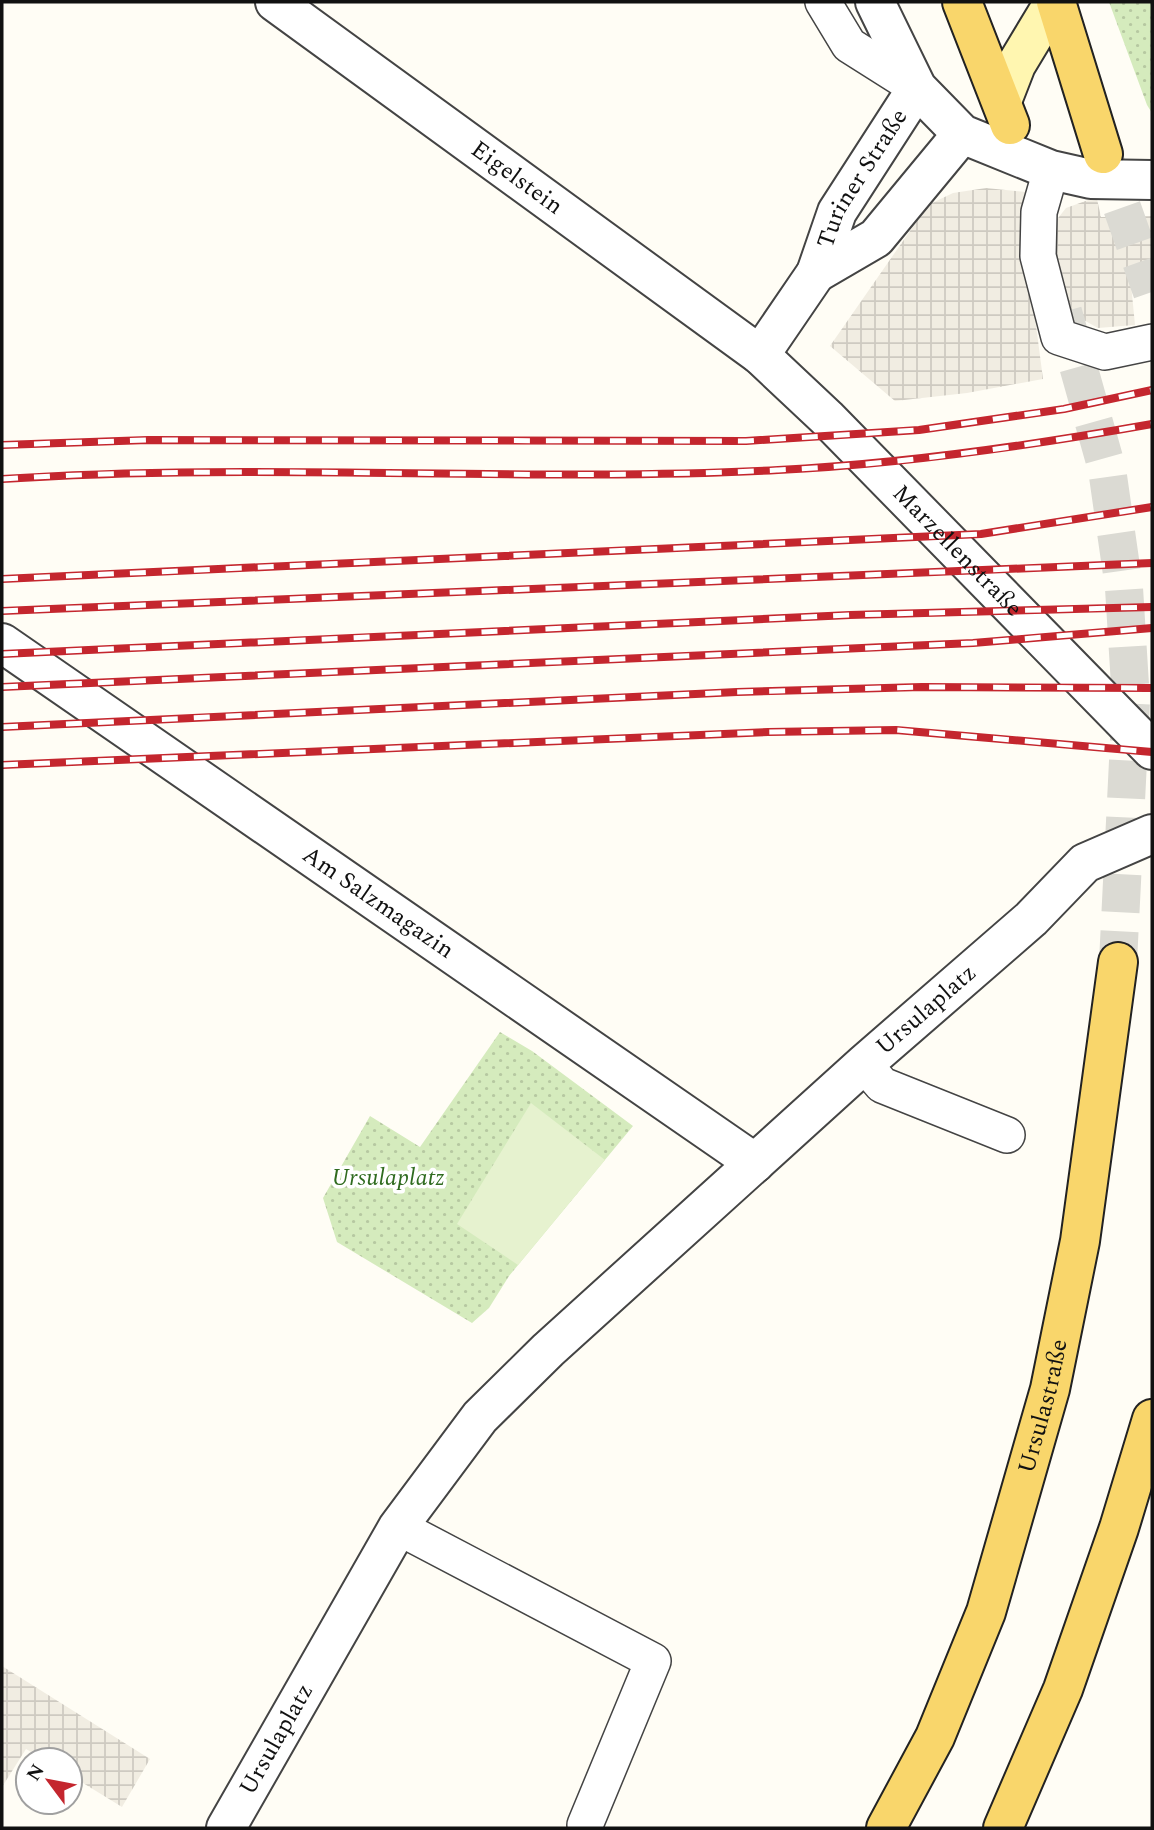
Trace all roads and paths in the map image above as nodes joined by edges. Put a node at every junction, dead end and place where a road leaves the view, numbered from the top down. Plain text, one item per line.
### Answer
1 (275, 2) edge
2 (823, 2) edge
3 (875, 2) edge
4 (962, 2) edge
5 (1055, 2) edge
6 (917, 88) junction
7 (962, 134) junction
8 (1103, 154) tunnel mouth
9 (1051, 170) junction
10 (1152, 180) edge
11 (816, 273) junction
12 (1152, 342) edge
13 (760, 355) junction
14 (2, 643) edge
15 (1152, 750) edge
16 (1152, 834) edge
17 (1118, 962) tunnel mouth
18 (864, 1064) junction
19 (1007, 1135) dead end
20 (755, 1163) junction
21 (1152, 1419) edge
22 (398, 1527) junction
23 (585, 1825) dead end
24 (226, 1828) edge
25 (886, 1828) edge
26 (1003, 1828) edge

1 - 13 street, Eigelstein
2 - 6 lane
3 - 6 street, Turiner Straße
4 - 5 main road
5 - 8 main road
6 - 7 street, Turiner Straße
6 - 11 street, Turiner Straße
7 - 9 street, Turiner Straße
7 - 11 street, Turiner Straße
9 - 10 street, Turiner Straße
9 - 12 lane
11 - 13 street, Turiner Straße
13 - 15 street, Marzellenstraße
14 - 20 street, Am Salzmagazin
16 - 18 street, Ursulaplatz
17 - 25 main road, Ursulastraße
18 - 19 lane
18 - 20 street, Ursulaplatz
20 - 22 street, Ursulaplatz
21 - 26 main road
22 - 23 lane
22 - 24 street, Ursulaplatz

